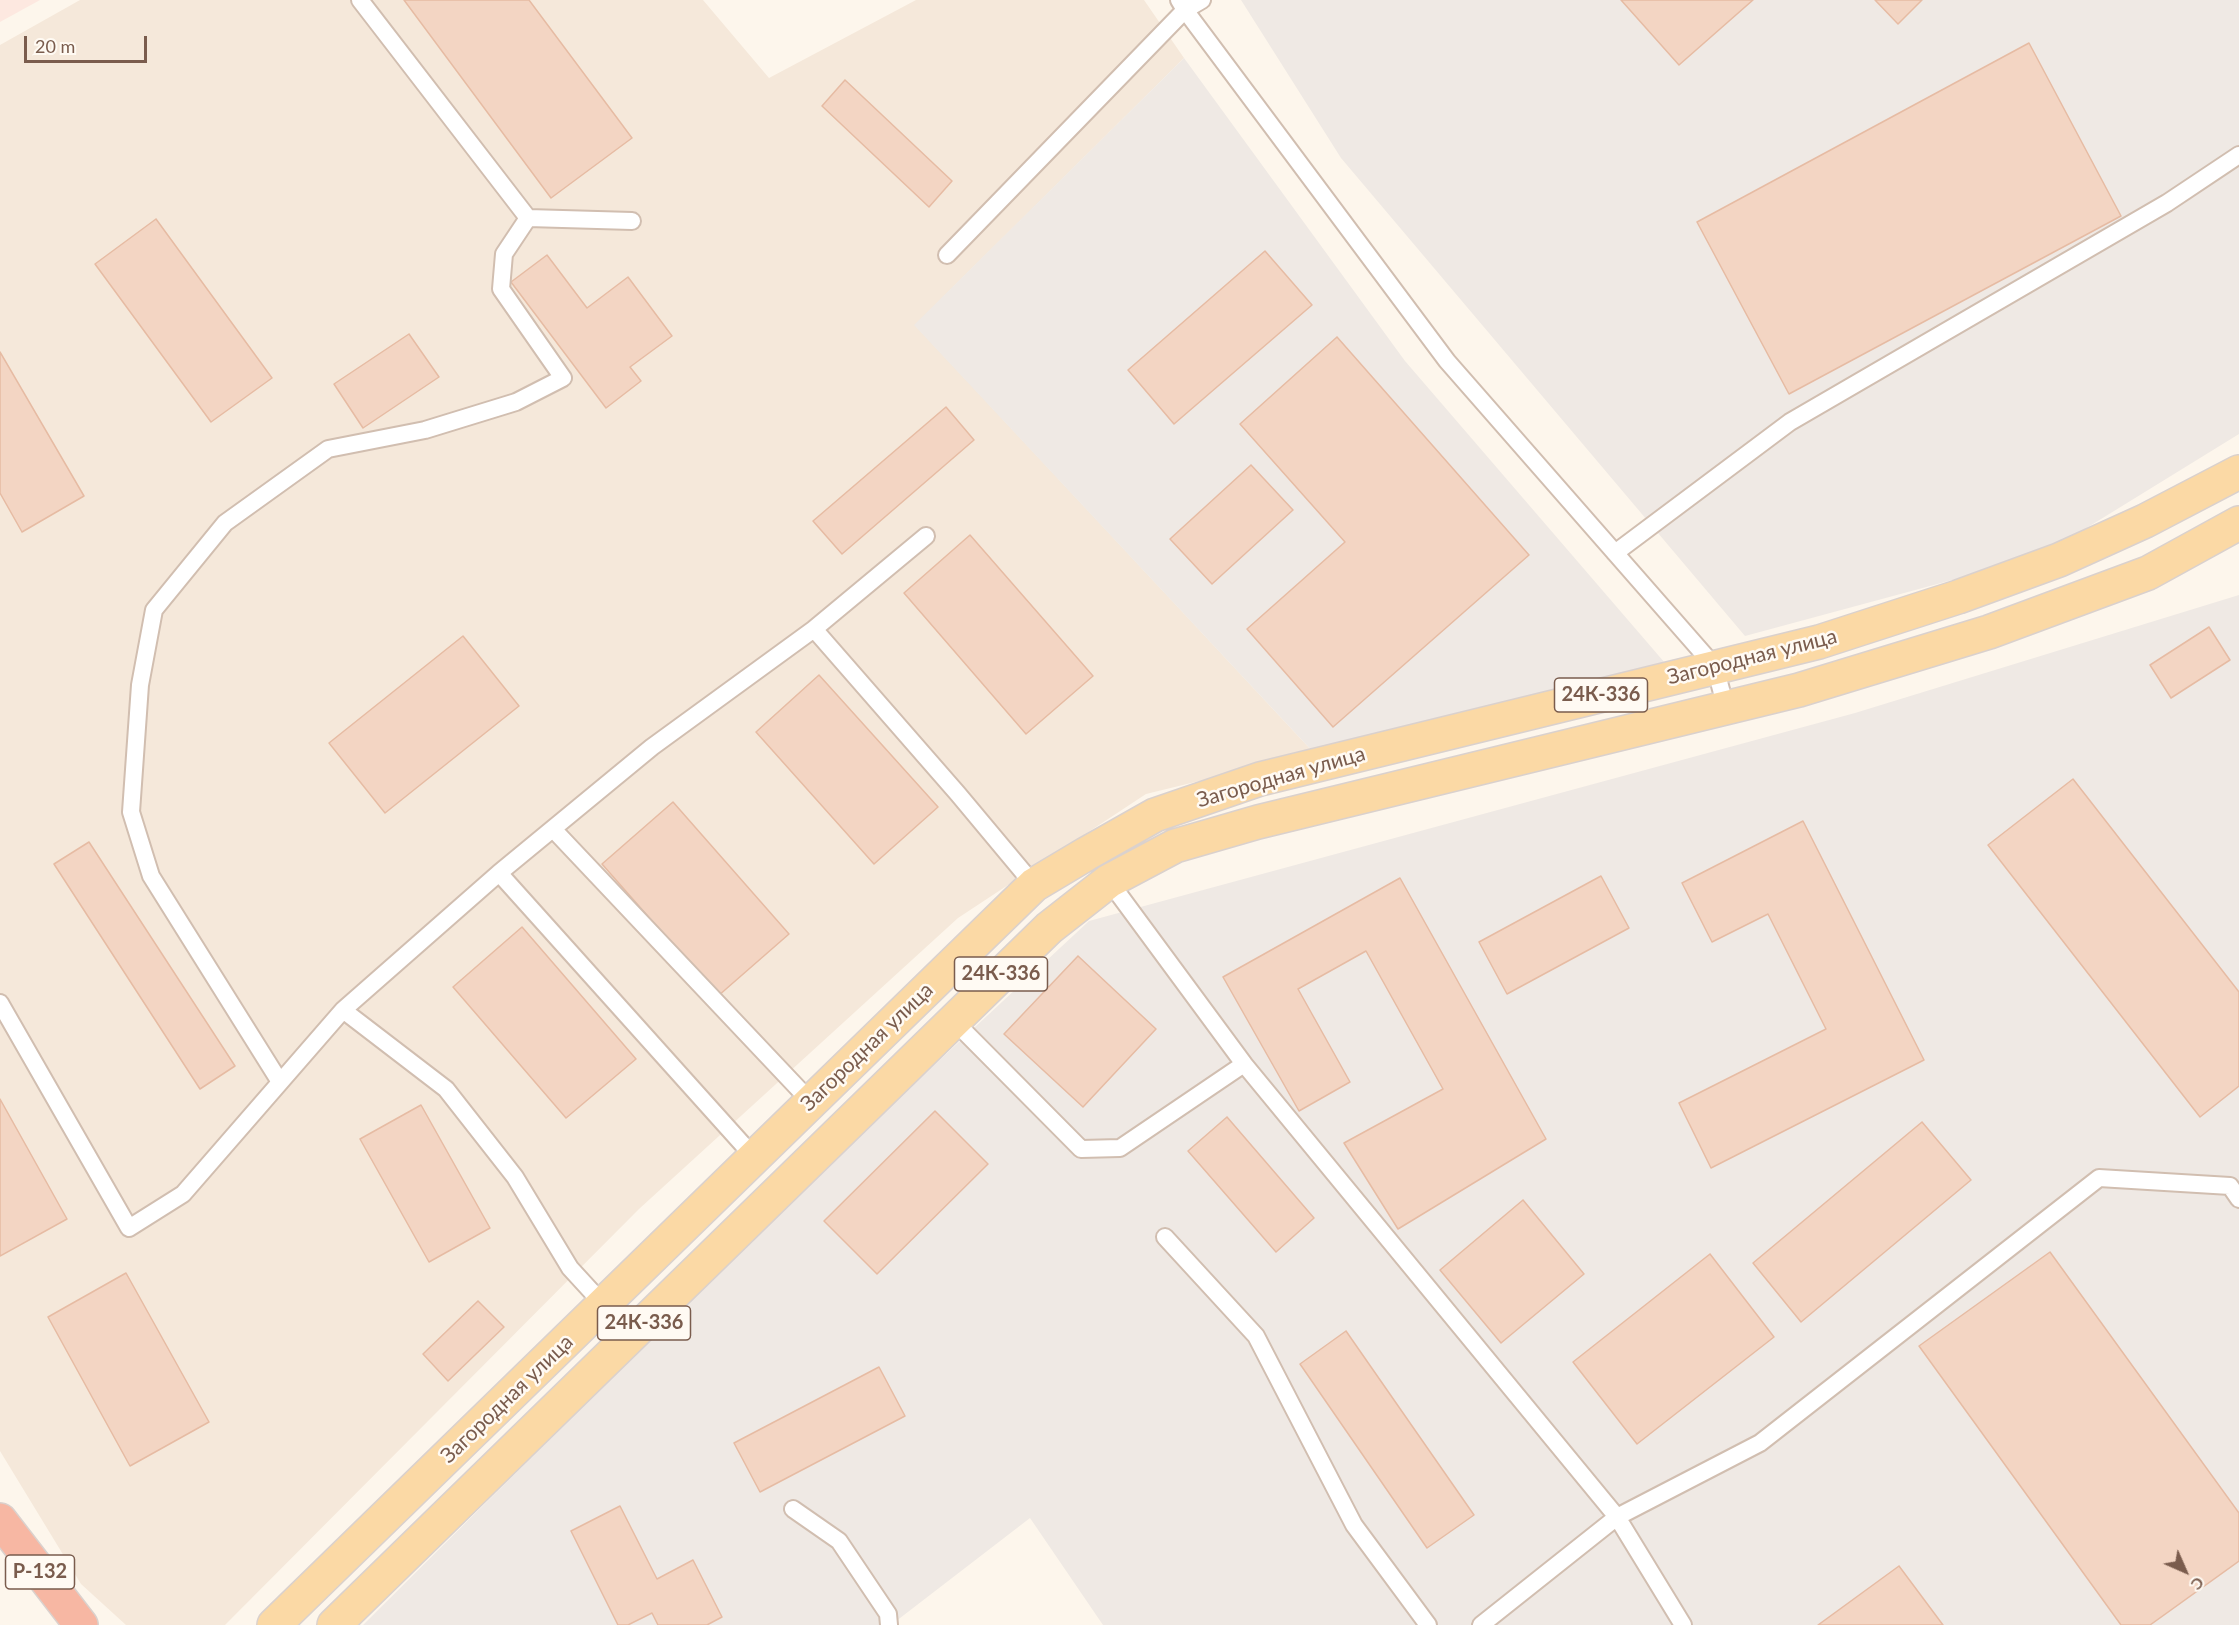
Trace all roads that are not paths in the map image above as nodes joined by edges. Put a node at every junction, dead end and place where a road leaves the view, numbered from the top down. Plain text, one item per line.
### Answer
1 (360, 0) edge
2 (1202, 0) edge
3 (1182, 5) edge
4 (2239, 155) edge
5 (528, 218) junction
6 (632, 221) dead end
7 (946, 255) dead end
8 (2239, 472) edge
9 (2239, 523) edge
10 (926, 536) dead end
11 (1615, 553) junction
12 (814, 629) junction
13 (1715, 667) junction
14 (1726, 708) junction
15 (553, 829) junction
16 (499, 873) junction
17 (1109, 881) junction
18 (1034, 885) junction
19 (0, 1004) edge
20 (343, 1010) junction
21 (954, 1021) junction
22 (1244, 1064) junction
23 (279, 1082) junction
24 (811, 1102) junction
25 (754, 1157) junction
26 (2239, 1199) edge
27 (1165, 1237) dead end
28 (603, 1304) junction
29 (793, 1509) dead end
30 (1617, 1517) junction
31 (0, 1520) edge
32 (81, 1625) edge
33 (274, 1625) edge
34 (334, 1625) edge
35 (890, 1625) edge
36 (1428, 1625) edge
37 (1481, 1625) edge
38 (1683, 1625) edge

1 - 5 lane
2 - 3 lane
3 - 7 lane
3 - 11 lane
4 - 11 lane
5 - 6 lane
5 - 23 lane
8 - 13 main road, Загородная улица / 24К-336
9 - 14 main road, Загородная улица / 24К-336
10 - 12 lane
11 - 13 lane
12 - 15 lane
12 - 18 lane
13 - 14 lane
13 - 18 main road, Загородная улица / 24К-336
14 - 17 main road, Загородная улица / 24К-336
15 - 16 lane
15 - 24 lane
16 - 20 lane
16 - 25 lane
17 - 21 main road, Загородная улица / 24К-336
17 - 22 lane
18 - 24 main road, Загородная улица / 24К-336
19 - 23 lane
20 - 23 lane
20 - 28 lane
21 - 22 lane
21 - 34 main road, Загородная улица / 24К-336
22 - 30 lane
24 - 25 main road, Загородная улица / 24К-336
25 - 28 main road, Загородная улица / 24К-336
26 - 30 lane
27 - 36 lane
28 - 33 main road, Загородная улица / 24К-336
29 - 35 lane
30 - 37 lane
30 - 38 lane
31 - 32 highway, Р-132

